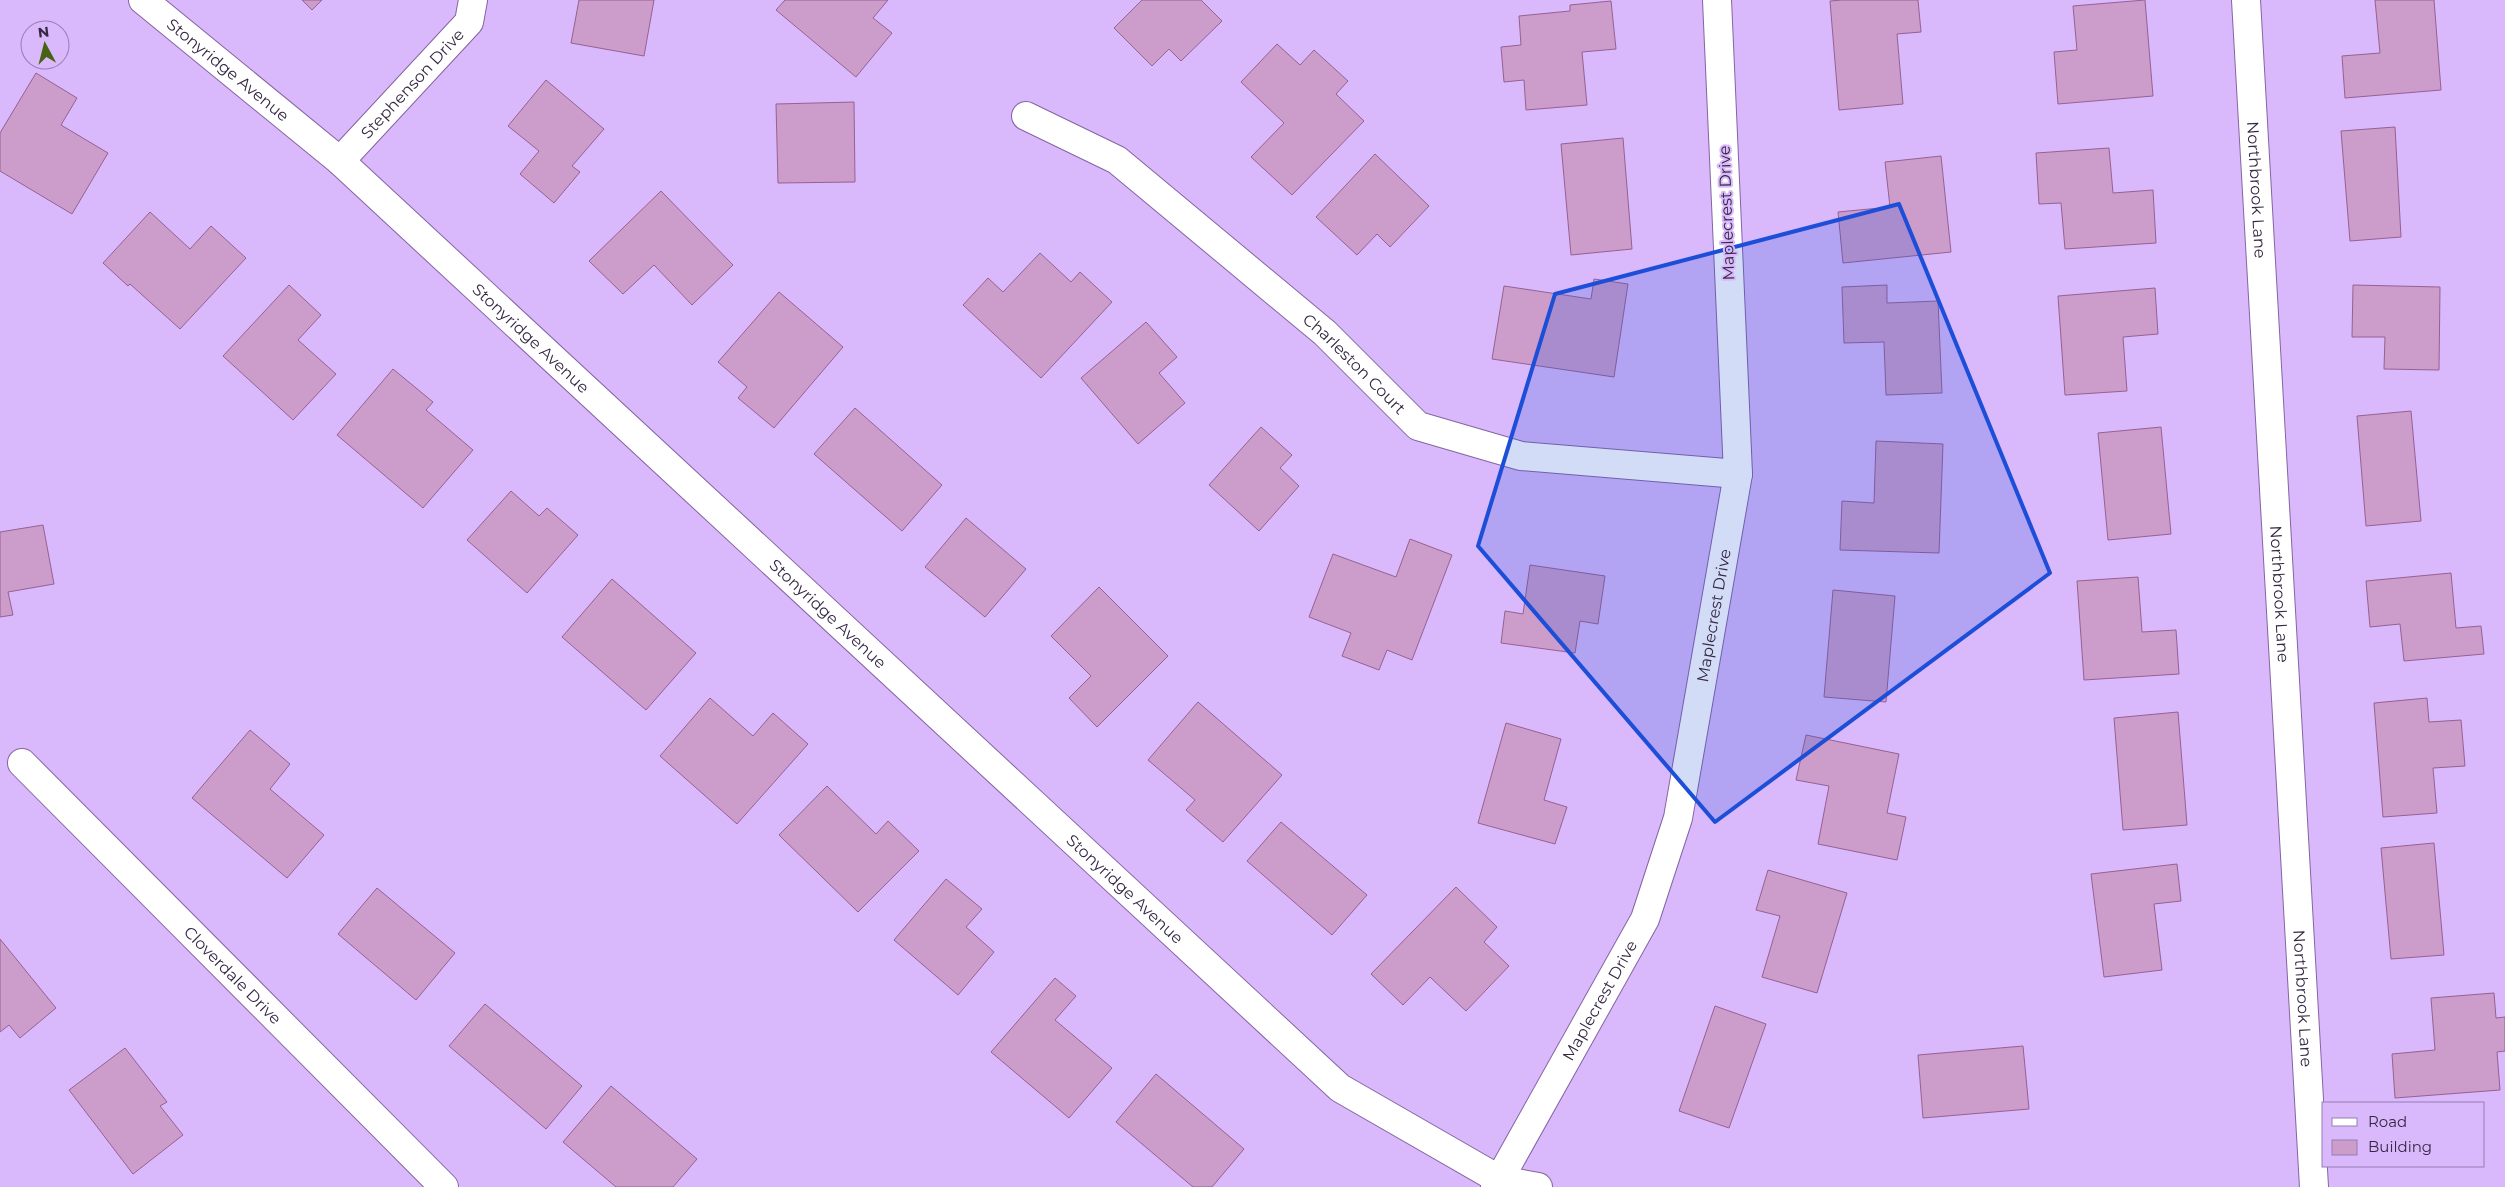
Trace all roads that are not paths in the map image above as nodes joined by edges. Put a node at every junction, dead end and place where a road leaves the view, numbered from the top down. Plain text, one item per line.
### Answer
1 (143, 0) edge
2 (473, 0) edge
3 (1717, 0) edge
4 (2246, 0) edge
5 (1026, 116) dead end
6 (340, 161) junction
7 (1738, 474) junction
8 (22, 763) dead end
9 (1498, 1183) edge
10 (444, 1187) edge
11 (1538, 1187) edge
12 (2314, 1187) edge

1 - 6 street, Stonyridge Avenue
2 - 6 street, Stephenson Drive
3 - 7 street, Maplecrest Drive
4 - 12 street, Northbrook Lane
5 - 7 street, Charleston Court
6 - 9 street, Stonyridge Avenue
7 - 9 street, Maplecrest Drive
8 - 10 street, Cloverdale Drive
9 - 11 street, Stonyridge Avenue

